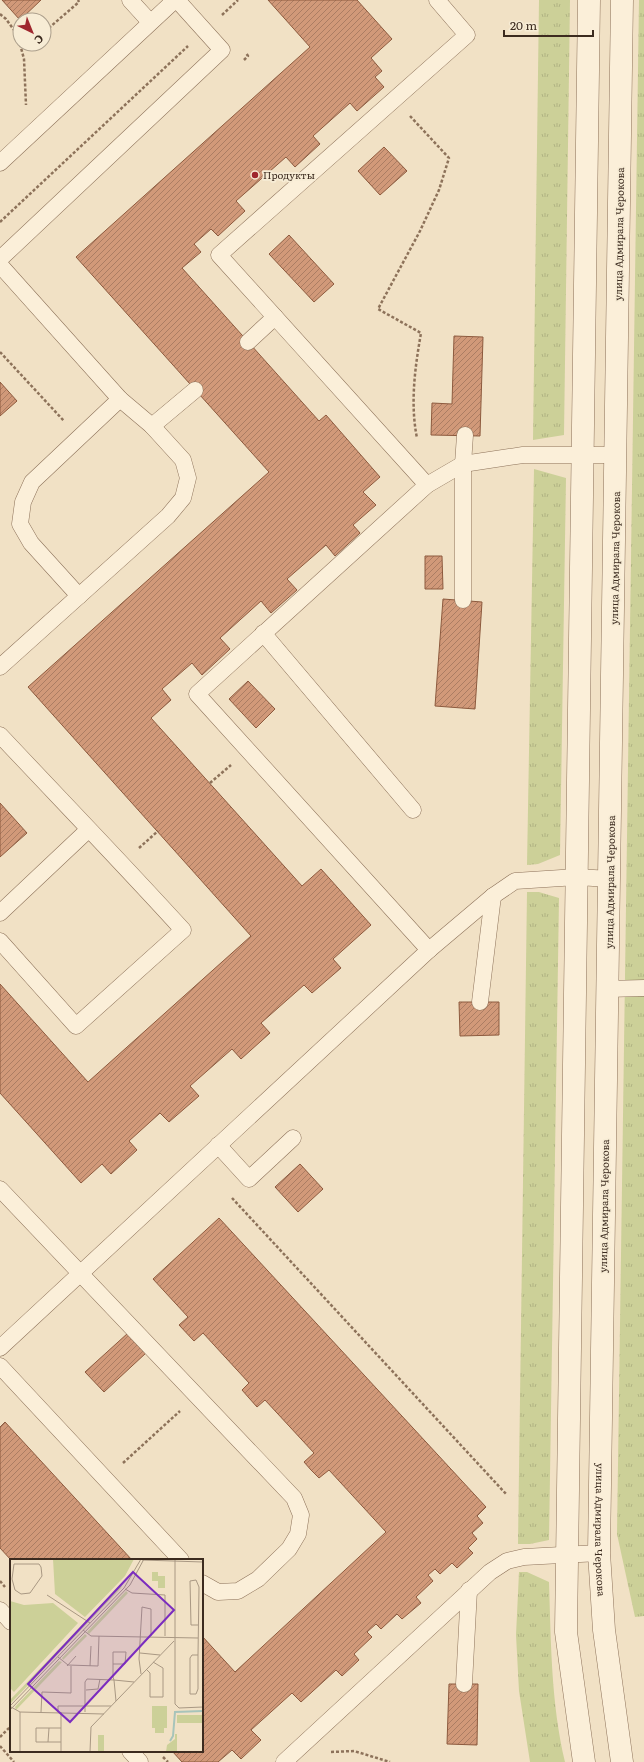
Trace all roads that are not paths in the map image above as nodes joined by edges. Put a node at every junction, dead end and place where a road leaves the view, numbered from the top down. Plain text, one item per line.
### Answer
1 (130, 0) edge
2 (176, 0) edge
3 (437, 0) edge
4 (589, 0) edge
5 (622, 0) edge
6 (150, 22) junction
7 (0, 163) edge
8 (0, 259) edge
9 (0, 266) edge
10 (275, 317) junction
11 (248, 342) dead end
12 (195, 390) dead end
13 (120, 398) junction
14 (152, 426) junction
15 (465, 436) dead end
16 (583, 455) junction
17 (616, 455) junction
18 (463, 464) junction
19 (427, 485) junction
20 (79, 596) junction
21 (463, 600) dead end
22 (263, 633) junction
23 (0, 667) edge
24 (0, 735) edge
25 (413, 810) dead end
26 (88, 830) junction
27 (577, 877) junction
28 (610, 878) junction
29 (493, 896) junction
30 (0, 913) edge
31 (0, 941) edge
32 (429, 950) junction
33 (607, 988) junction
34 (644, 988) edge
35 (480, 1002) dead end
36 (293, 1138) dead end
37 (218, 1145) junction
38 (0, 1189) edge
39 (80, 1273) junction
40 (0, 1348) edge
41 (0, 1366) edge
42 (599, 1553) junction
43 (567, 1554) junction
44 (180, 1559) edge
45 (203, 1584) edge
46 (469, 1590) junction
47 (0, 1610) edge
48 (10, 1621) edge
49 (464, 1684) dead end
50 (131, 1752) edge
51 (140, 1762) edge
52 (284, 1762) edge
53 (584, 1762) edge
54 (622, 1762) edge

1 - 6 lane
2 - 6 lane
2 - 8 lane
3 - 10 lane
4 - 16 street
5 - 17 street, улица Адмирала Черокова
6 - 7 lane
9 - 13 lane
10 - 11 lane
10 - 19 lane
12 - 14 lane
13 - 14 lane
13 - 20 lane
14 - 20 lane
15 - 18 lane
16 - 17 lane
16 - 18 lane
16 - 27 street
17 - 28 street, улица Адмирала Черокова
18 - 19 lane
18 - 21 lane
19 - 22 lane
20 - 23 lane
22 - 25 lane
22 - 32 lane
24 - 26 lane
26 - 30 lane
26 - 31 lane
27 - 28 lane
27 - 29 lane
27 - 43 street
28 - 33 street, улица Адмирала Черокова
29 - 32 lane
29 - 35 lane
32 - 37 lane
33 - 34 lane
33 - 42 street, улица Адмирала Черокова
36 - 37 lane
37 - 39 lane
38 - 39 lane
39 - 40 lane
39 - 45 lane
41 - 44 lane
42 - 43 lane
42 - 54 street, улица Адмирала Черокова
43 - 46 lane
43 - 53 street
46 - 49 lane
46 - 52 lane
47 - 48 lane
50 - 51 lane

